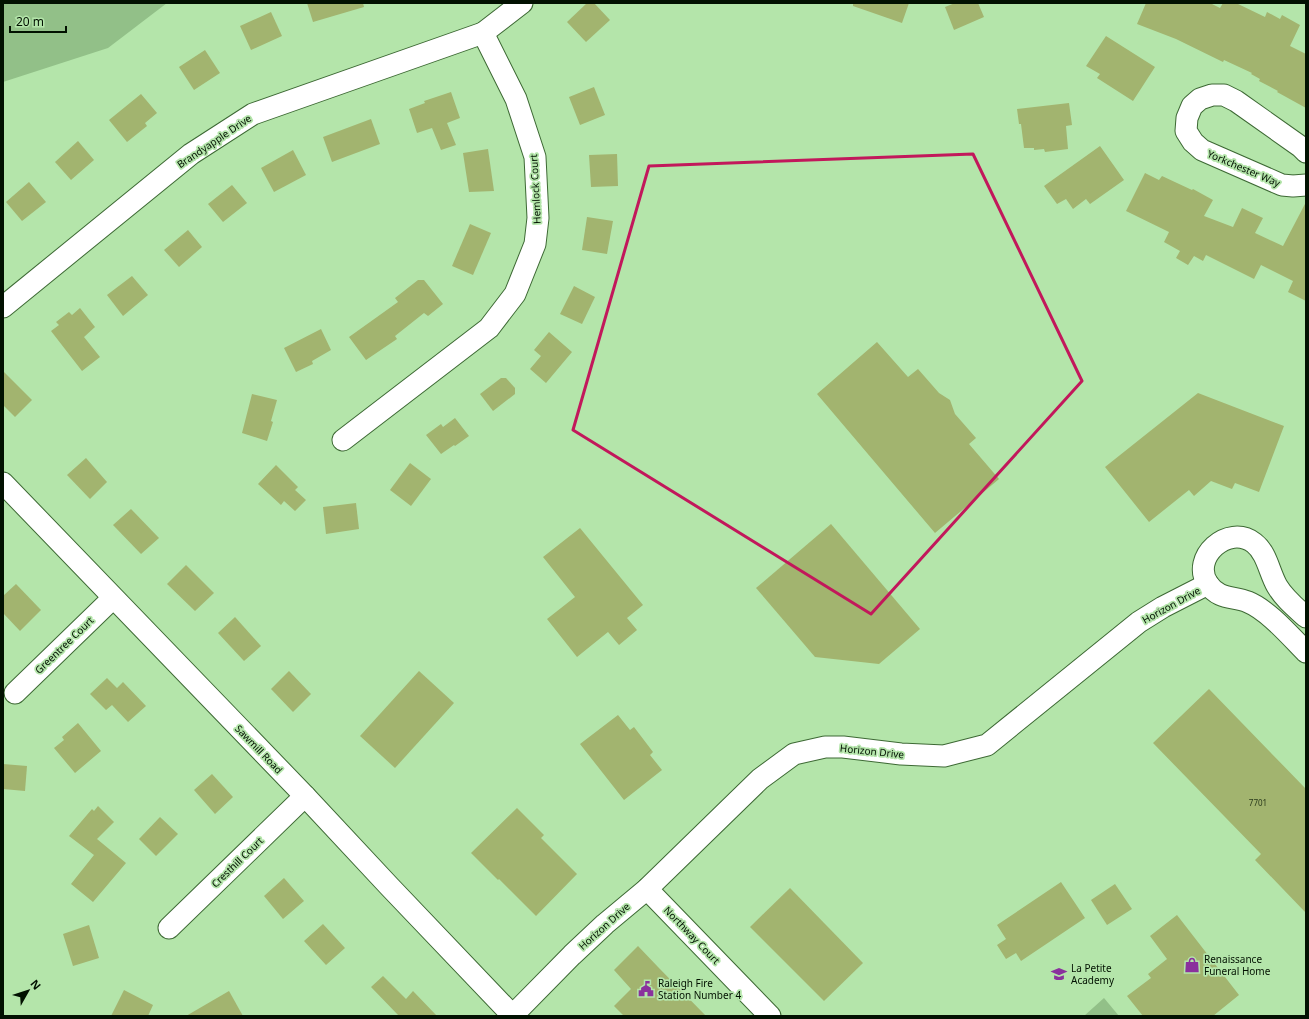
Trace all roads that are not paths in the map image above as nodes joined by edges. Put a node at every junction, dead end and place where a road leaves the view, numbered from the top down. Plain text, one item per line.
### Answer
1 (522, 3) edge
2 (483, 33) junction
3 (1306, 152) edge
4 (1306, 185) edge
5 (3, 307) edge
6 (343, 440) dead end
7 (3, 483) edge
8 (1208, 584) junction
9 (113, 598) junction
10 (1306, 616) edge
11 (1306, 652) edge
12 (15, 693) dead end
13 (305, 796) junction
14 (647, 889) junction
15 (169, 928) dead end
16 (513, 1016) edge
17 (770, 1016) edge

1 - 2 street, Brandyapple Drive
2 - 5 street, Brandyapple Drive
2 - 6 street, Hemlock Court
3 - 4 street, Yorkchester Way
7 - 9 street, Sawmill Road
8 - 10 street, Horizon Drive
8 - 11 street, Horizon Drive
8 - 14 street, Horizon Drive
9 - 12 street, Greentree Court
9 - 13 street, Sawmill Road
13 - 15 street, Cresthill Court
13 - 16 street, Sawmill Road
14 - 16 street, Horizon Drive
14 - 17 street, Northway Court

